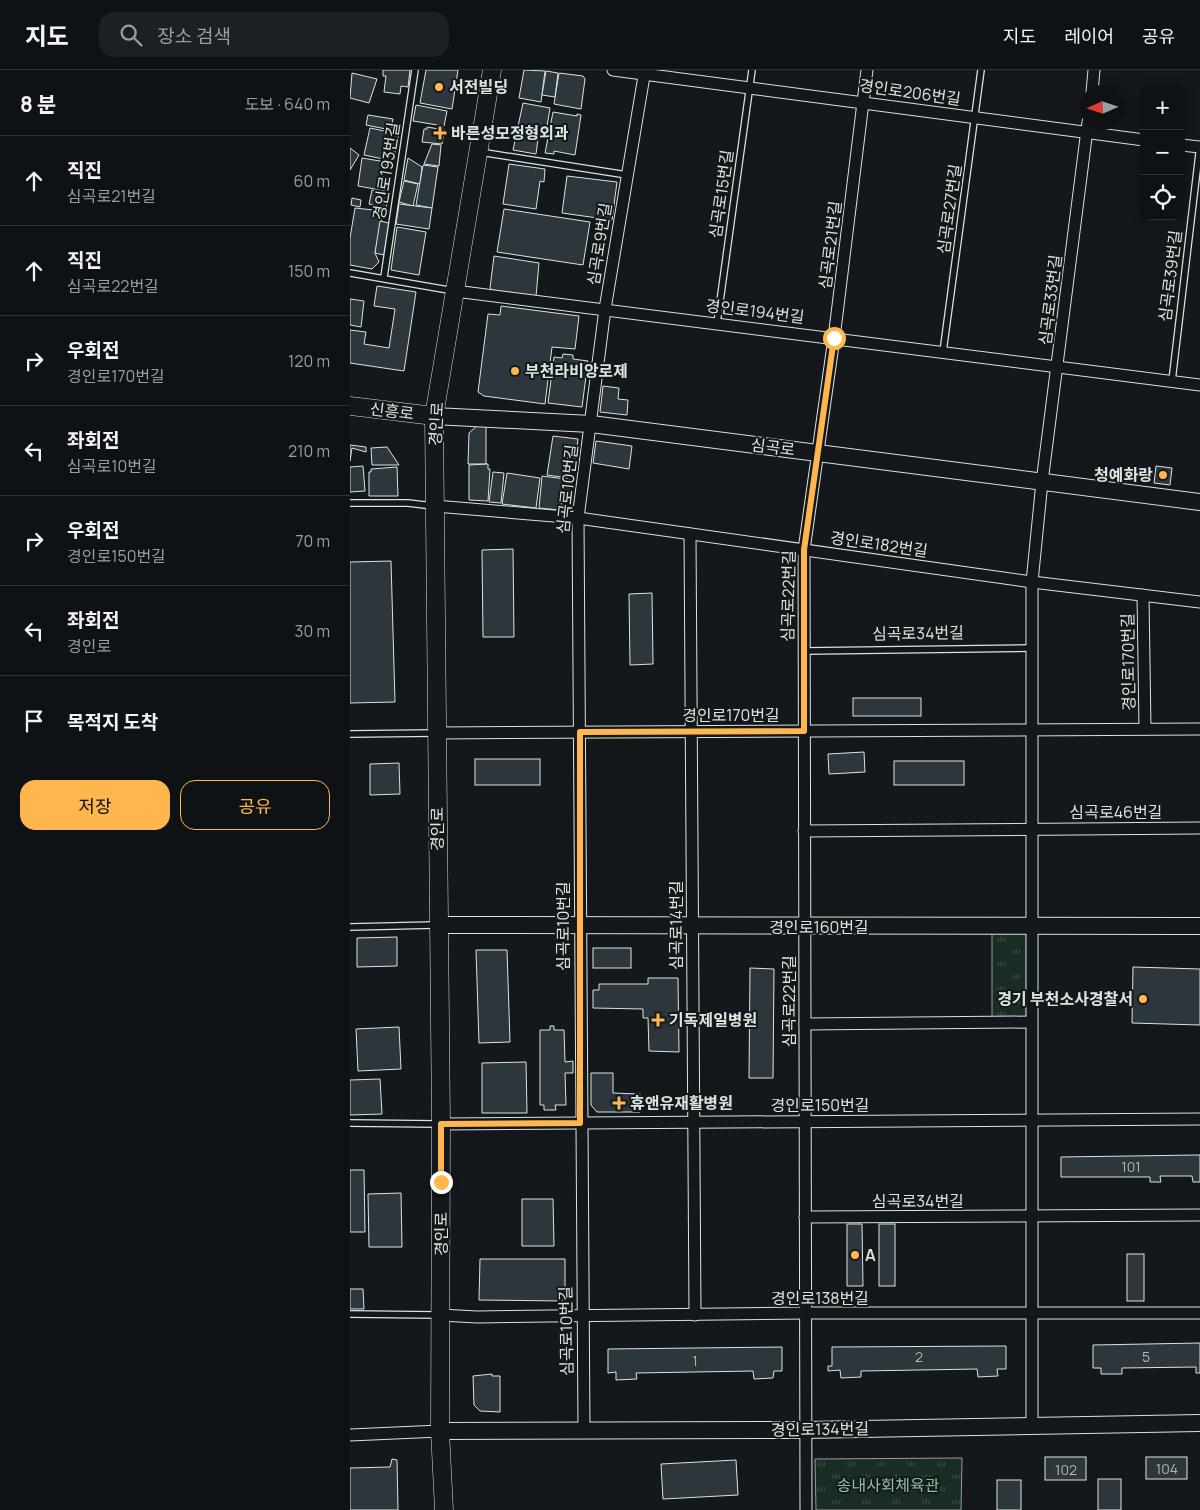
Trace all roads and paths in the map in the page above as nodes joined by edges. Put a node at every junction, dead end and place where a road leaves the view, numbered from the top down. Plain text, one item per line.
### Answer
1 (415, 70) edge
2 (492, 70) edge
3 (613, 70) edge
4 (752, 70) edge
5 (867, 70) edge
6 (981, 70) edge
7 (1094, 70) edge
8 (644, 72) edge
9 (1093, 85) edge
10 (750, 87) junction
11 (864, 102) junction
12 (975, 117) junction
13 (1080, 126) edge
14 (1087, 130) edge
15 (1100, 130) edge
16 (1140, 139) edge
17 (1185, 145) edge
18 (1200, 146) edge
19 (478, 152) junction
20 (627, 175) junction
21 (350, 273) edge
22 (384, 277) junction
23 (455, 291) junction
24 (605, 310) junction
25 (717, 323) junction
26 (834, 338) junction
27 (943, 352) junction
28 (1058, 366) junction
29 (1172, 381) junction
30 (1200, 385) edge
31 (350, 406) edge
32 (434, 416) junction
33 (591, 424) junction
34 (817, 452) junction
35 (1042, 482) junction
36 (350, 502) edge
37 (1200, 502) edge
38 (435, 506) junction
39 (578, 518) junction
40 (690, 534) junction
41 (804, 550) junction
42 (1032, 582) junction
43 (1143, 596) junction
44 (1200, 602) edge
45 (1032, 648) junction
46 (804, 651) junction
47 (1031, 729) junction
48 (1145, 729) junction
49 (1200, 729) edge
50 (804, 731) junction
51 (580, 732) junction
52 (691, 732) junction
53 (350, 734) edge
54 (436, 734) junction
55 (1031, 828) junction
56 (1200, 828) edge
57 (804, 831) junction
58 (438, 925) junction
59 (579, 926) junction
60 (692, 926) junction
61 (1200, 926) edge
62 (350, 927) edge
63 (805, 927) junction
64 (1031, 928) junction
65 (1031, 1022) junction
66 (805, 1024) junction
67 (1200, 1119) edge
68 (1031, 1120) junction
69 (805, 1121) junction
70 (693, 1122) junction
71 (350, 1123) edge
72 (580, 1123) junction
73 (441, 1124) junction
74 (1200, 1215) edge
75 (805, 1217) junction
76 (1031, 1217) junction
77 (805, 1313) junction
78 (1200, 1313) edge
79 (350, 1314) edge
80 (440, 1315) junction
81 (695, 1315) junction
82 (1032, 1315) junction
83 (582, 1316) junction
84 (1200, 1423) edge
85 (1032, 1426) junction
86 (584, 1429) junction
87 (804, 1430) junction
88 (440, 1431) junction
89 (350, 1435) edge
90 (444, 1510) edge
91 (806, 1510) edge

1 - 22 lane, 경인로193번길
2 - 19 main road, 경인로
3 - 8 street, 경인로206번길
4 - 10 lane, 심곡로15번길
5 - 11 street, 심곡로21번길
6 - 12 lane, 심곡로27번길
7 - 9 street
8 - 10 street, 경인로206번길
8 - 20 street, 심곡로9번길
10 - 11 street, 경인로206번길
10 - 25 lane, 심곡로15번길
11 - 12 street, 경인로206번길
11 - 26 street, 심곡로21번길
12 - 13 street, 경인로206번길
12 - 27 lane, 심곡로27번길
14 - 28 street, 심곡로33번길
15 - 16 street, 경인로206번길
17 - 18 street
18 - 29 lane, 심곡로39번길
19 - 20 lane
19 - 23 main road, 경인로
20 - 24 street, 심곡로9번길
21 - 22 lane
22 - 23 lane
23 - 24 street, 경인로194번길
23 - 32 main road, 경인로
24 - 25 street, 경인로194번길
24 - 33 street, 심곡로9번길
25 - 26 street, 경인로194번길
26 - 27 street, 경인로194번길
26 - 34 street, 심곡로21번길
27 - 28 street, 경인로194번길
28 - 29 street, 경인로194번길
28 - 35 street, 심곡로33번길
29 - 30 street, 경인로194번길
31 - 32 main road, 신흥로
32 - 33 street, 심곡로
32 - 38 main road, 경인로
33 - 34 street, 심곡로
33 - 39 street, 심곡로10번길
34 - 35 street, 심곡로
34 - 41 street, 심곡로22번길
35 - 37 street, 심곡로
35 - 42 street
36 - 38 lane
38 - 39 street, 경인로182번길
38 - 54 main road, 경인로
39 - 40 street, 경인로182번길
39 - 51 street, 심곡로10번길
40 - 41 street, 경인로182번길
40 - 52 street, 심곡로14번길
41 - 42 street, 경인로182번길
41 - 46 street, 심곡로22번길
42 - 43 street, 경인로182번길
42 - 45 street
43 - 44 street, 경인로182번길
43 - 48 street, 경인로170번길
45 - 46 lane, 심곡로34번길
45 - 47 street
46 - 50 street, 심곡로22번길
47 - 48 street, 경인로170번길
47 - 50 street, 경인로170번길
47 - 55 street
48 - 49 street, 경인로170번길
50 - 52 street, 경인로170번길
50 - 57 street, 심곡로22번길
51 - 52 street, 경인로170번길
51 - 54 street, 경인로170번길
51 - 59 street, 심곡로10번길
52 - 60 street, 심곡로14번길
53 - 54 lane
54 - 58 main road, 경인로
55 - 56 street, 심곡로46번길
55 - 57 street
55 - 64 street
57 - 63 street, 심곡로22번길
58 - 59 street, 경인로160번길
58 - 62 lane
58 - 73 main road, 경인로
59 - 60 street, 경인로160번길
59 - 72 street, 심곡로10번길
60 - 63 street, 경인로160번길
60 - 70 street, 심곡로14번길
61 - 64 street, 경인로160번길
63 - 64 street, 경인로160번길
63 - 66 street, 심곡로22번길
64 - 65 street
65 - 66 street
65 - 68 street
66 - 69 street, 심곡로22번길
67 - 68 street, 경인로150번길
68 - 69 street, 경인로150번길
68 - 76 street
69 - 70 street, 경인로150번길
69 - 75 street, 심곡로22번길
70 - 72 street, 경인로150번길
70 - 81 street, 심곡로14번길
71 - 73 lane
72 - 73 street, 경인로150번길
72 - 83 street, 심곡로10번길
73 - 80 main road, 경인로
74 - 76 street
75 - 76 street, 심곡로34번길
75 - 77 street, 심곡로22번길
76 - 82 street
77 - 81 street, 경인로138번길
77 - 82 street, 경인로138번길
77 - 87 street, 심곡로22번길
78 - 82 street, 경인로138번길
79 - 80 lane
80 - 83 street, 경인로138번길
80 - 88 main road, 경인로
81 - 83 street, 경인로138번길
82 - 85 street
83 - 86 street, 심곡로10번길
84 - 85 street, 경인로134번길
85 - 87 street, 경인로134번길
86 - 87 street, 경인로134번길
86 - 88 street, 경인로134번길
87 - 91 street, 심곡로22번길
88 - 89 street
88 - 90 main road, 경인로

